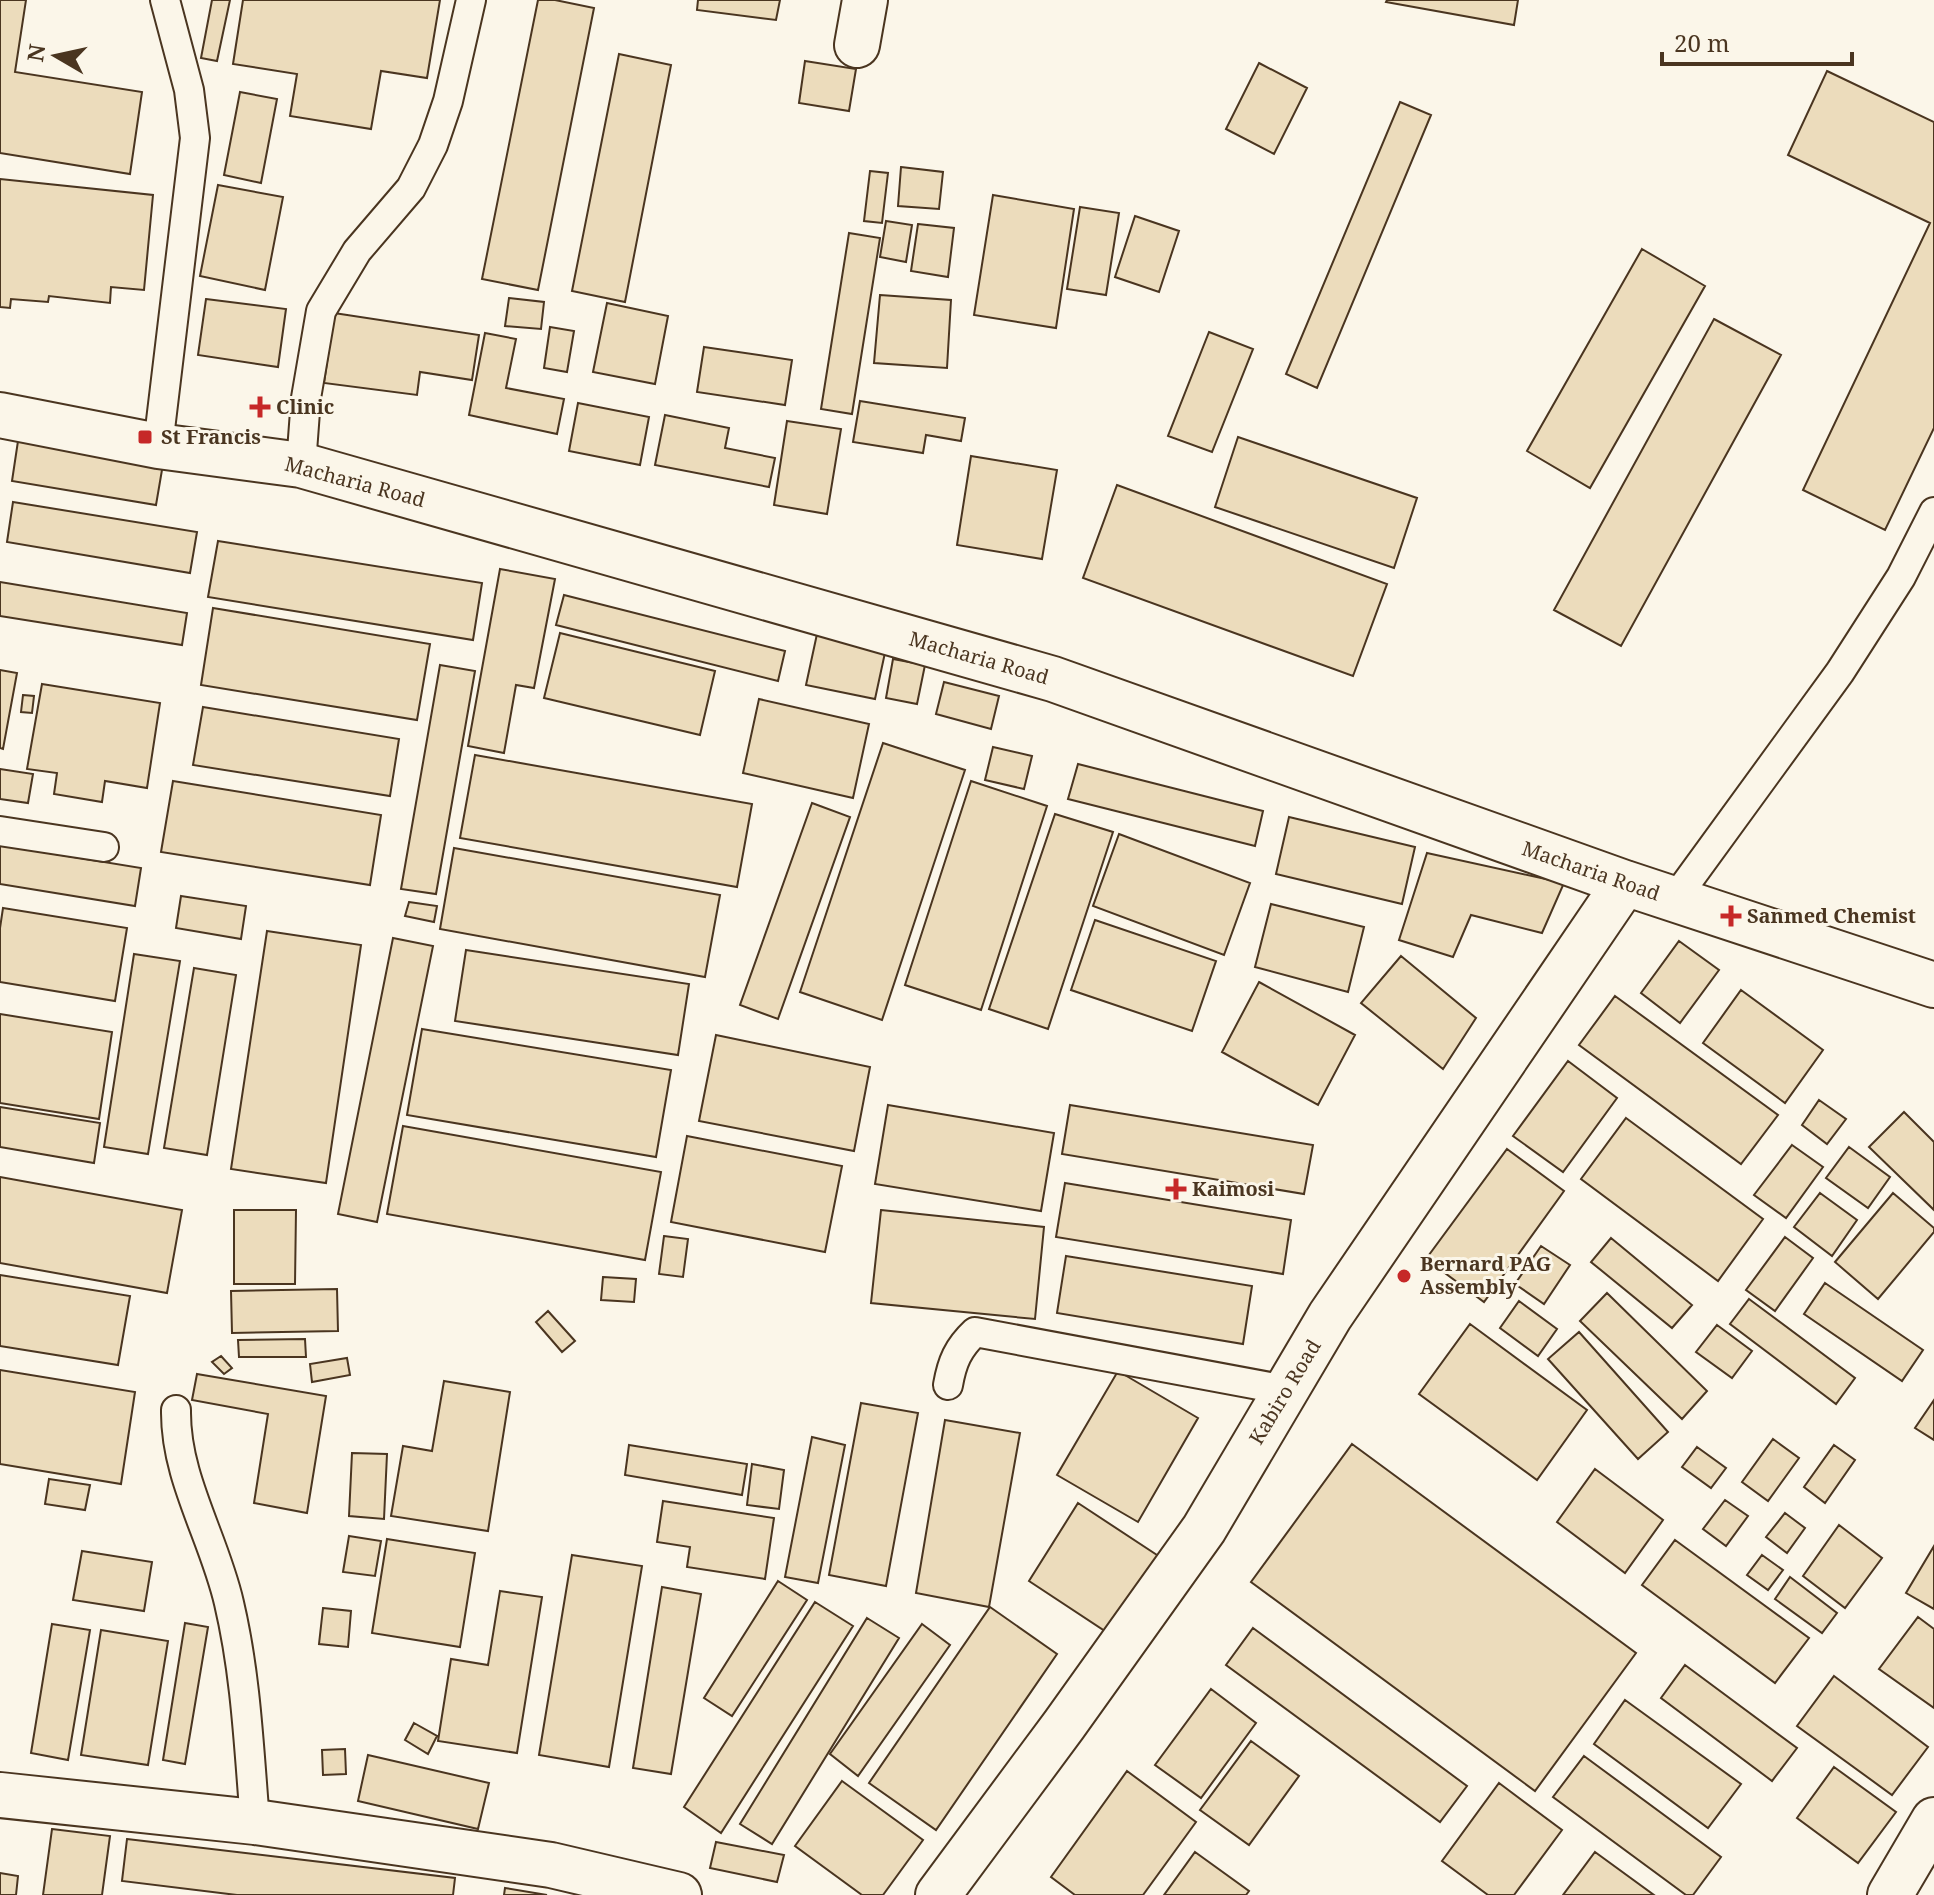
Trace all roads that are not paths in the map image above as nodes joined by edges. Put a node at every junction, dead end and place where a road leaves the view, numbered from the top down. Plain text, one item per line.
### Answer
1 (165, 0) edge
2 (471, 0) edge
3 (865, 0) edge
4 (857, 45) dead end
5 (0, 415) edge
6 (158, 446) junction
7 (301, 465) junction
8 (1934, 512) edge
9 (0, 831) edge
10 (104, 847) dead end
11 (1625, 883) junction
12 (1674, 900) junction
13 (1934, 985) edge
14 (948, 1385) dead end
15 (1286, 1390) junction
16 (176, 1410) dead end
17 (0, 1795) edge
18 (1934, 1820) edge
19 (255, 1822) junction
20 (1899, 1891) edge
21 (679, 1895) edge
22 (938, 1895) edge

1 - 6 lane
2 - 7 lane
3 - 4 street
5 - 6 street, Macharia Road
6 - 7 street, Macharia Road
7 - 11 street, Macharia Road
8 - 12 lane
9 - 10 lane
11 - 12 street, Macharia Road
11 - 15 street, Kabiro Road
12 - 13 street, Macharia Road
14 - 15 lane
15 - 22 street, Kabiro Road
16 - 19 lane
17 - 19 street
18 - 20 street
19 - 21 street

